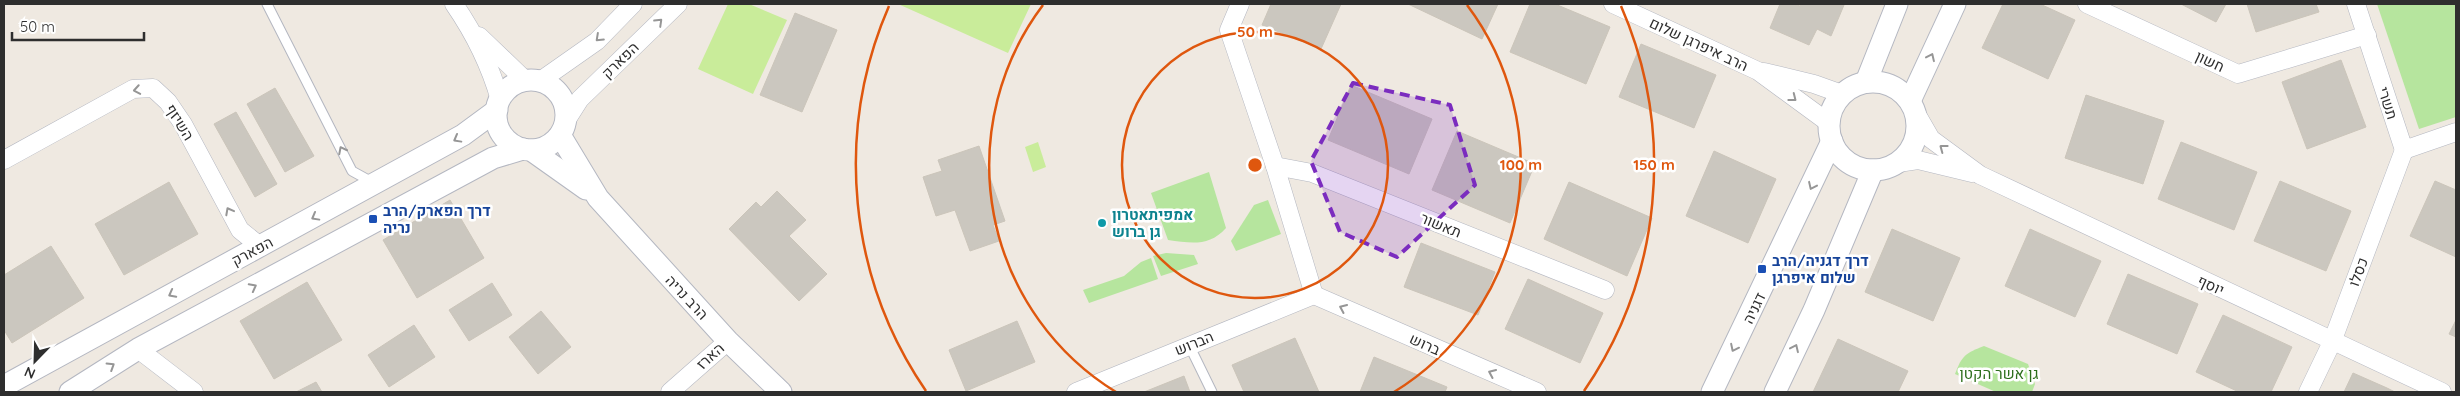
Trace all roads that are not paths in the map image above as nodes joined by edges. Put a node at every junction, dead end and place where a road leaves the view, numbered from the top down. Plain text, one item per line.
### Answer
1 (266, 4) edge
2 (454, 4) edge
3 (633, 4) edge
4 (678, 4) edge
5 (1240, 4) edge
6 (1613, 4) edge
7 (1897, 4) edge
8 (1955, 4) edge
9 (2087, 4) edge
10 (2356, 4) edge
11 (470, 27) junction
12 (2367, 35) junction
13 (1758, 71) junction
14 (533, 81) junction
15 (1866, 82) junction
16 (1842, 94) junction
17 (498, 105) junction
18 (1913, 107) junction
19 (563, 128) junction
20 (1830, 132) junction
21 (2456, 132) edge
22 (527, 149) junction
23 (2404, 150) junction
24 (4, 160) edge
25 (1898, 163) junction
26 (1275, 166) junction
27 (1873, 170) junction
28 (1980, 175) junction
29 (374, 184) junction
30 (598, 198) junction
31 (261, 247) junction
32 (1605, 290) dead end
33 (1314, 295) junction
34 (728, 341) junction
35 (2332, 342) junction
36 (1190, 345) junction
37 (138, 349) junction
38 (4, 386) edge
39 (70, 392) edge
40 (194, 392) edge
41 (670, 392) edge
42 (781, 392) edge
43 (1076, 392) edge
44 (1212, 392) edge
45 (1537, 392) edge
46 (1712, 392) edge
47 (1775, 392) edge
48 (2308, 392) edge
49 (2442, 392) edge

29 -> 1 lane
2 - 11 street
3 -> 14 street, הפארק
19 -> 4 street, הפארק
5 - 26 street
6 - 13 street, הרב איפרגן שלום
7 - 15 street
18 -> 8 street
9 - 12 street, חשון
10 - 12 street, תשרי
11 - 14 street
11 - 17 street
12 - 23 street, תשרי
13 - 16 street, הרב איפרגן שלום
13 -> 20 street, הרב איפרגן שלום
14 - 17 street
14 - 19 street
15 - 16 street
15 - 18 street
16 - 20 street
17 - 22 street
17 -> 29 street, הפארק
18 - 25 street
28 -> 18 street, יוסף
19 - 22 street
19 - 30 street, הרב נריה
20 - 27 street
20 -> 46 street, דגניה
21 - 23 street
22 - 30 street, הרב נריה
37 -> 22 street
23 - 35 street, כסלו
31 -> 24 street, השיזף
25 - 27 street
25 - 28 street, יוסף
26 - 32 street, תאשור
26 - 33 street
47 -> 27 street
28 - 35 street, יוסף
29 -> 31 street, הפארק
30 - 34 street, הרב נריה
31 -> 38 street, הפארק
33 - 36 street, הברוש
45 -> 33 street, ברוש
34 - 41 street, הארז
34 - 42 street, הרב נריה
35 - 48 street, כסלו
35 - 49 street, יוסף
36 - 43 street, הברוש
36 - 44 lane
39 -> 37 street
37 - 40 street

